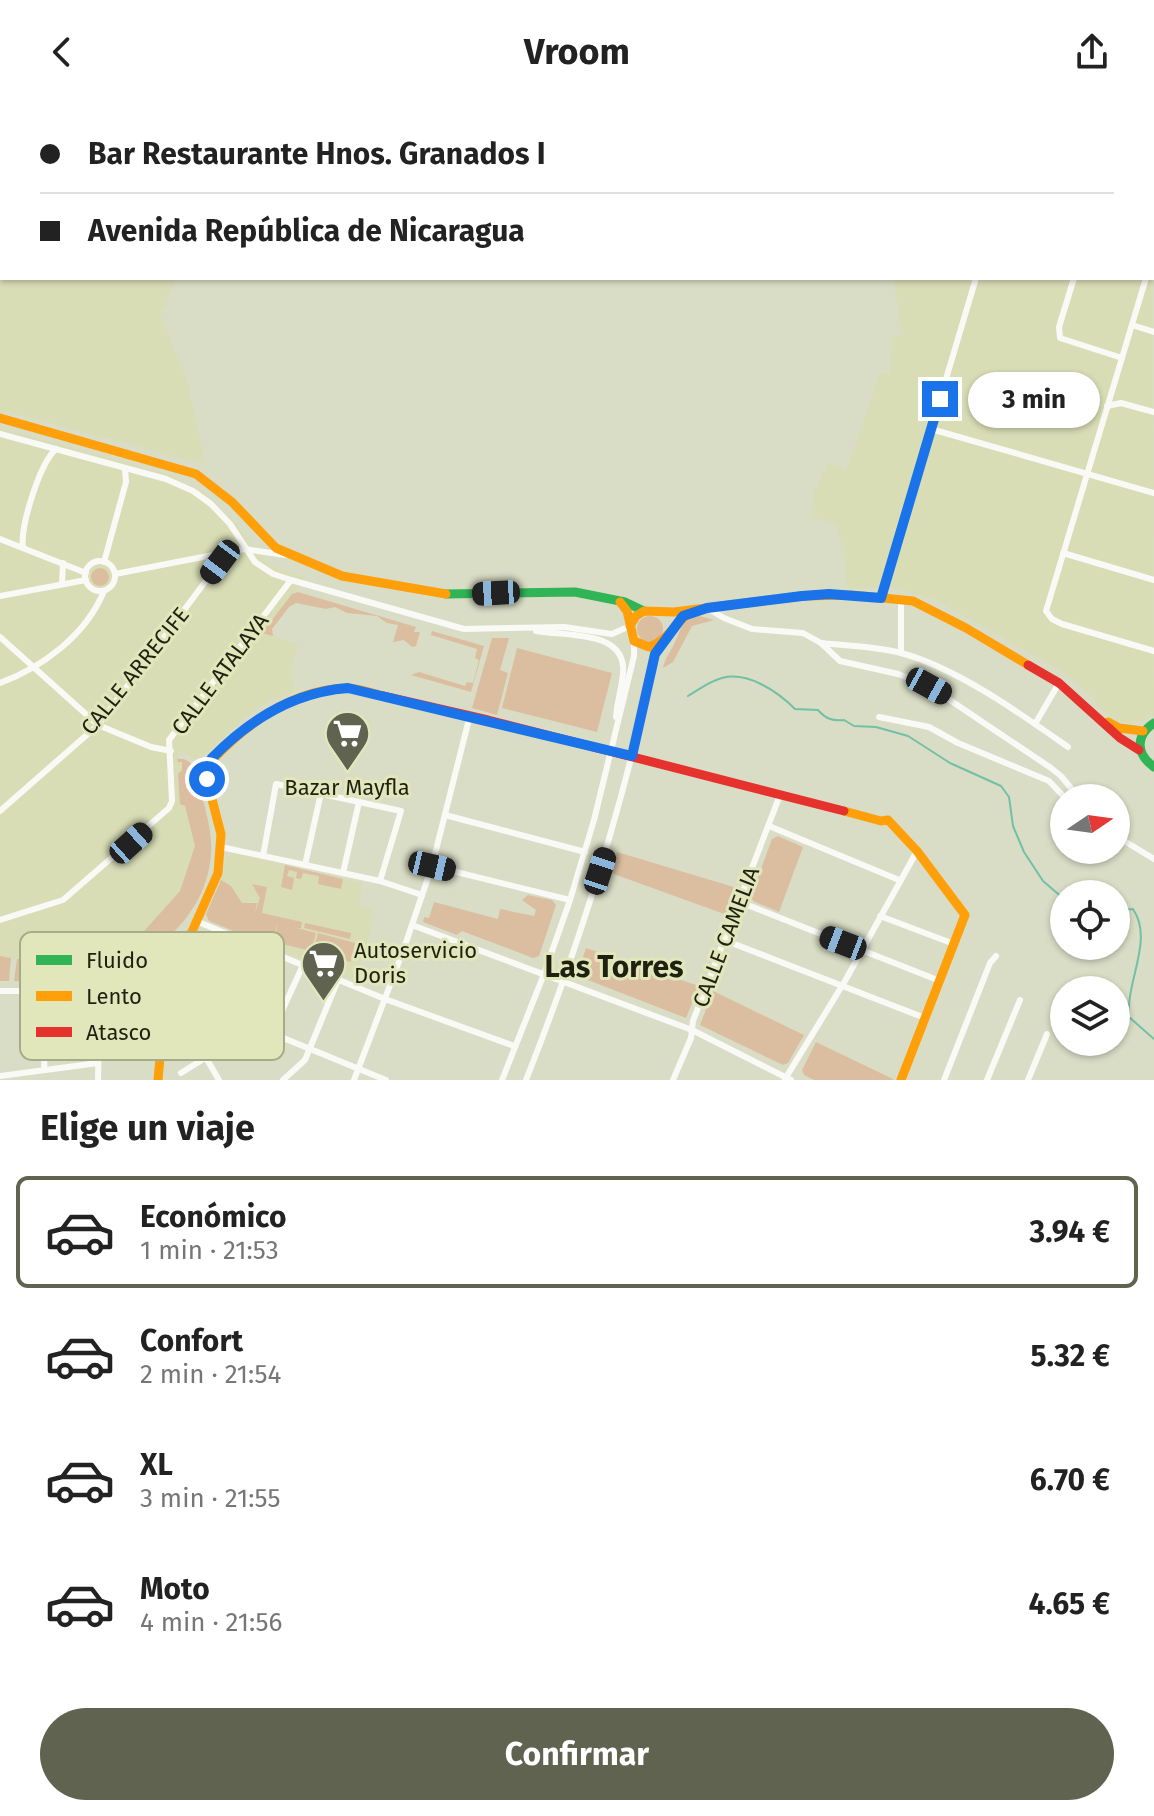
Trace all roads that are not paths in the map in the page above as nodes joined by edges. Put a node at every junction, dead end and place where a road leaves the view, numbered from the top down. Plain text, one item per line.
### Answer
1 (975, 280) edge
2 (1073, 280) edge
3 (1145, 280) edge
4 (1132, 325) junction
5 (1154, 332) edge
6 (1122, 358) junction
7 (1107, 406) junction
8 (1154, 412) edge
9 (0, 418) edge
10 (931, 429) junction
11 (0, 434) edge
12 (56, 449) junction
13 (125, 469) junction
14 (1088, 473) junction
15 (1154, 493) edge
16 (0, 539) edge
17 (23, 548) junction
18 (244, 549) junction
19 (223, 553) junction
20 (1063, 553) junction
21 (291, 555) junction
22 (104, 562) junction
23 (63, 563) junction
24 (115, 574) junction
25 (86, 576) junction
26 (291, 580) junction
27 (1154, 580) edge
28 (62, 584) junction
29 (104, 591) junction
30 (0, 596) edge
31 (881, 598) junction
32 (613, 599) junction
33 (901, 599) junction
34 (707, 608) junction
35 (644, 611) junction
36 (656, 611) junction
37 (630, 626) junction
38 (528, 630) junction
39 (667, 634) junction
40 (0, 637) edge
41 (634, 641) junction
42 (821, 643) junction
43 (660, 644) junction
44 (1154, 651) edge
45 (901, 652) junction
46 (35, 668) junction
47 (0, 683) edge
48 (1059, 683) junction
49 (470, 715) junction
50 (879, 717) dead end
51 (1099, 717) junction
52 (1154, 723) edge
53 (1035, 724) junction
54 (98, 725) junction
55 (617, 727) junction
56 (1143, 731) junction
57 (1068, 747) dead end
58 (1139, 750) junction
59 (171, 751) junction
60 (611, 751) junction
61 (632, 756) junction
62 (1154, 767) edge
63 (1052, 784) edge
64 (1068, 784) edge
65 (321, 793) junction
66 (780, 795) junction
67 (359, 802) junction
68 (0, 811) edge
69 (445, 815) junction
70 (769, 826) junction
71 (1130, 844) edge
72 (221, 847) junction
73 (917, 851) junction
74 (585, 852) junction
75 (263, 856) junction
76 (1154, 859) edge
77 (305, 865) junction
78 (432, 866) junction
79 (343, 873) junction
80 (899, 880) junction
81 (380, 881) junction
82 (422, 895) junction
83 (570, 900) junction
84 (740, 902) junction
85 (880, 916) junction
86 (1, 917) edge
87 (196, 921) junction
88 (412, 925) junction
89 (191, 932) edge
90 (225, 932) edge
91 (724, 940) junction
92 (954, 944) junction
93 (860, 950) junction
94 (996, 956) dead end
95 (284, 957) edge
96 (303, 965) junction
97 (544, 974) junction
98 (338, 980) junction
99 (564, 981) junction
100 (940, 981) junction
101 (842, 985) junction
102 (385, 999) junction
103 (1020, 1000) dead end
104 (284, 1007) edge
105 (925, 1018) junction
106 (692, 1030) junction
107 (1047, 1034) dead end
108 (284, 1038) edge
109 (514, 1046) junction
110 (311, 1048) junction
111 (44, 1060) edge
112 (98, 1060) edge
113 (160, 1060) edge
114 (202, 1060) edge
115 (206, 1060) edge
116 (98, 1063) junction
117 (358, 1068) junction
118 (44, 1070) junction
119 (181, 1073) dead end
120 (0, 1076) edge
121 (676, 1079) edge
122 (787, 1079) edge
123 (98, 1080) edge
124 (158, 1080) edge
125 (219, 1080) edge
126 (283, 1080) edge
127 (354, 1080) edge
128 (386, 1080) edge
129 (502, 1080) edge
130 (526, 1080) edge
131 (901, 1080) edge
132 (944, 1080) edge
133 (987, 1080) edge
134 (1028, 1080) edge

1 - 10 street
2 - 6 street
3 - 4 street
4 - 5 street
4 - 6 street
6 - 7 street
7 - 8 street
7 - 14 street
9 - 21 street
10 - 14 street
10 - 31 street
11 - 12 street
12 - 13 street
12 - 17 street
13 - 18 street
13 - 22 street
14 - 15 street
14 - 20 street
16 - 17 street
17 - 23 street
18 - 19 street
18 - 21 street
18 - 26 street
19 - 24 street
19 - 54 street, CALLE ARRECIFE
20 - 27 street
20 - 44 street
21 - 32 street
22 - 24 street
22 - 25 street
23 - 25 street
23 - 28 street
24 - 29 street
25 - 28 street
25 - 29 street
26 - 38 street
26 - 59 street, CALLE ATALAYA
28 - 30 street
29 - 46 street
31 - 33 street
31 - 34 street
32 - 35 street
32 - 37 street
33 - 45 street
33 - 48 street
34 - 36 street
34 - 39 street
34 - 42 street
35 - 36 street
35 - 37 street
36 - 39 street
37 - 38 street
37 - 41 street
38 - 55 street
39 - 43 street
40 - 46 street
41 - 43 street
41 - 55 street
42 - 45 street
42 - 64 street
43 - 61 street
45 - 53 street
46 - 47 street
46 - 54 street
48 - 51 street
48 - 53 street
49 - 60 street
49 - 69 street
49 - 72 street
50 - 63 street
51 - 56 street
51 - 58 street
52 - 56 street
53 - 57 street
54 - 59 street
54 - 68 street, CALLE ARRECIFE
55 - 60 street
56 - 58 street
58 - 62 street
59 - 86 street, CALLE ATALAYA
60 - 61 street
60 - 74 street
61 - 66 street
61 - 99 street
65 - 67 street
65 - 75 street
65 - 77 street
66 - 70 street, CALLE CAMELIA
66 - 73 street
67 - 79 street
67 - 81 street
69 - 74 street
69 - 78 street
70 - 80 street
70 - 84 street, CALLE CAMELIA
71 - 76 street
72 - 75 street
72 - 87 street
73 - 80 street
73 - 92 street
74 - 83 street
75 - 77 street
77 - 79 street
78 - 82 street
78 - 83 street
79 - 81 street
80 - 85 street
81 - 82 street
82 - 88 street
83 - 97 street
84 - 91 street, CALLE CAMELIA
84 - 93 street
85 - 92 street
85 - 93 street
87 - 89 street
87 - 90 street
88 - 97 street
88 - 102 street
91 - 101 street
91 - 106 street, CALLE CAMELIA
92 - 100 street
93 - 100 street
93 - 101 street
94 - 132 street
95 - 96 street
96 - 98 street
96 - 104 street
97 - 99 street
97 - 109 street
98 - 102 street
98 - 110 street
99 - 106 street
99 - 130 street
100 - 105 street
101 - 105 street
101 - 122 street
102 - 109 street
102 - 117 street
103 - 133 street
105 - 131 street
106 - 121 street, CALLE CAMELIA
106 - 122 street
107 - 134 street
108 - 110 street
109 - 129 street
110 - 117 street
110 - 126 street
111 - 118 street
112 - 116 street
113 - 124 street
114 - 119 street
115 - 125 street
116 - 118 street
116 - 123 street
117 - 127 street
117 - 128 street
118 - 120 street

